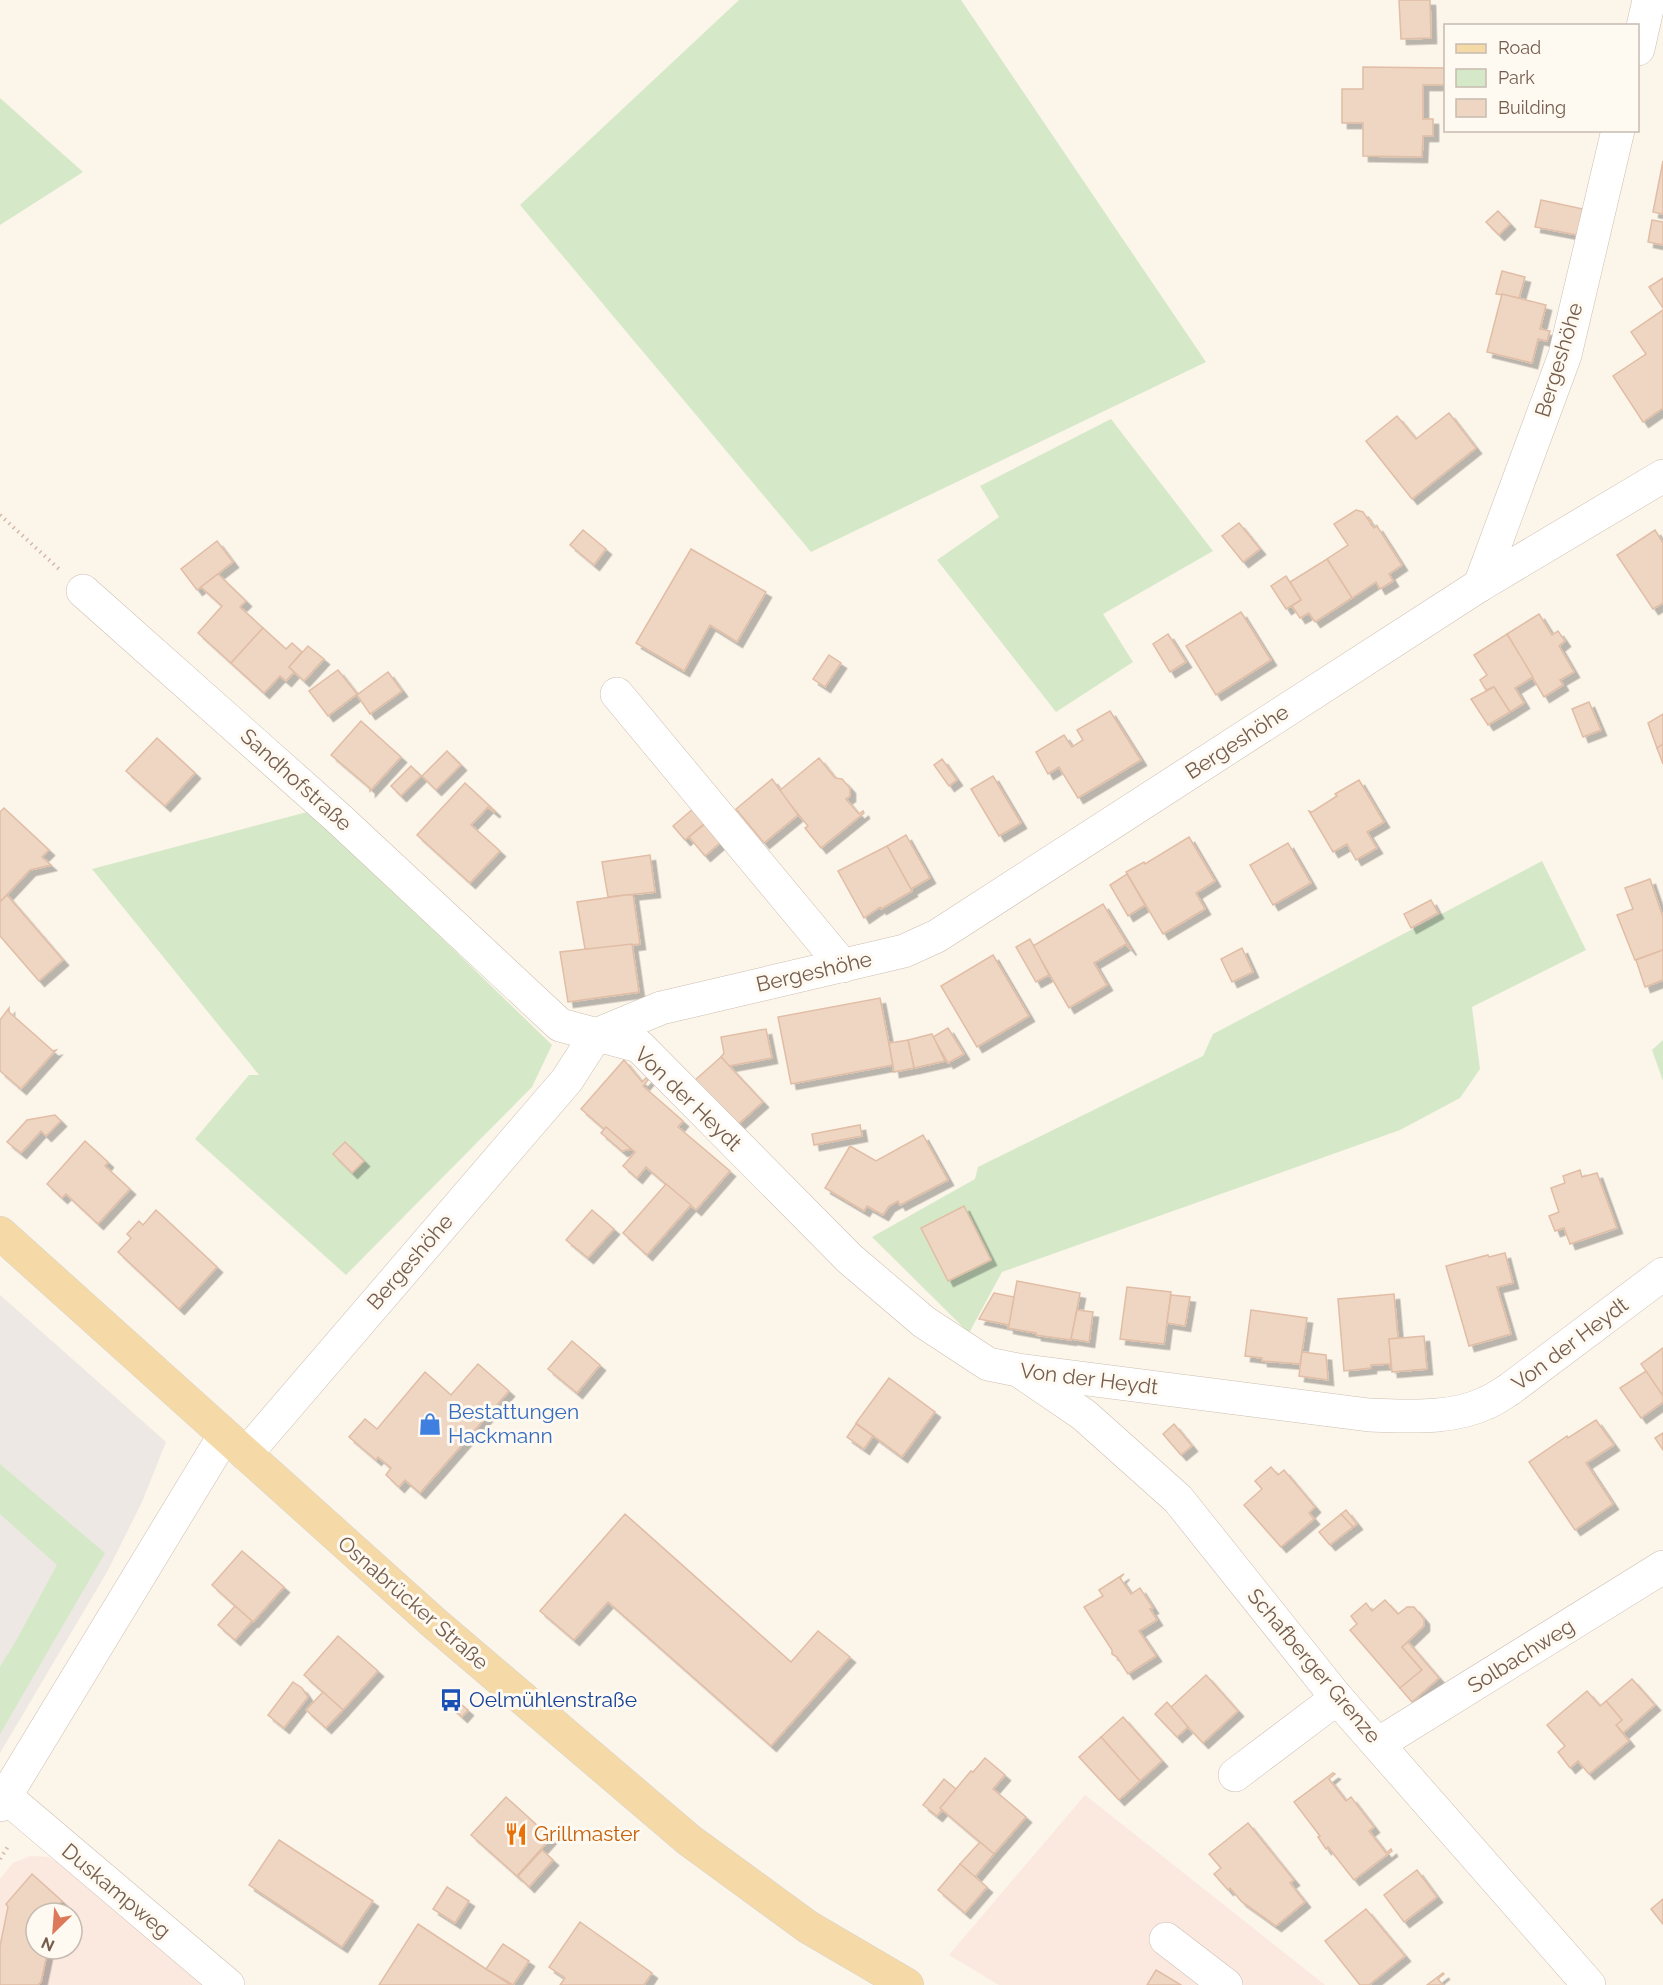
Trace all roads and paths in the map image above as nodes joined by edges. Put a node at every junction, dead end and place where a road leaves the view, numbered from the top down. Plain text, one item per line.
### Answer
1 (1649, 0) edge
2 (1639, 45) edge
3 (1618, 132) edge
4 (1663, 476) edge
5 (0, 515) edge
6 (1480, 585) junction
7 (83, 591) joint
8 (617, 694) dead end
9 (843, 966) junction
10 (596, 1035) junction
11 (0, 1233) edge
12 (1663, 1274) edge
13 (1018, 1370) junction
14 (235, 1445) junction
15 (1663, 1567) edge
16 (1337, 1698) junction
17 (1378, 1744) junction
18 (1235, 1775) dead end
19 (3, 1800) edge
20 (1166, 1939) dead end
21 (228, 1985) edge
22 (907, 1985) edge
23 (1226, 1985) edge
24 (1589, 1985) edge

1 - 2 street
3 - 6 street, Bergeshöhe
4 - 6 street, Bergeshöhe
5 - 7 path
6 - 9 street, Bergeshöhe
7 - 10 street, Sandhofstraße
8 - 9 street
9 - 10 street, Bergeshöhe
10 - 13 street, Von der Heydt
10 - 14 street, Bergeshöhe
11 - 14 main road, Osnabrücker Straße
12 - 13 street, Von der Heydt
13 - 16 street, Schafberger Grenze
14 - 19 street
14 - 22 main road, Osnabrücker Straße
15 - 17 street, Solbachweg
16 - 17 street, Schafberger Grenze
16 - 18 street
17 - 24 street, Schafberger Grenze
19 - 21 street, Duskampweg
20 - 23 street

